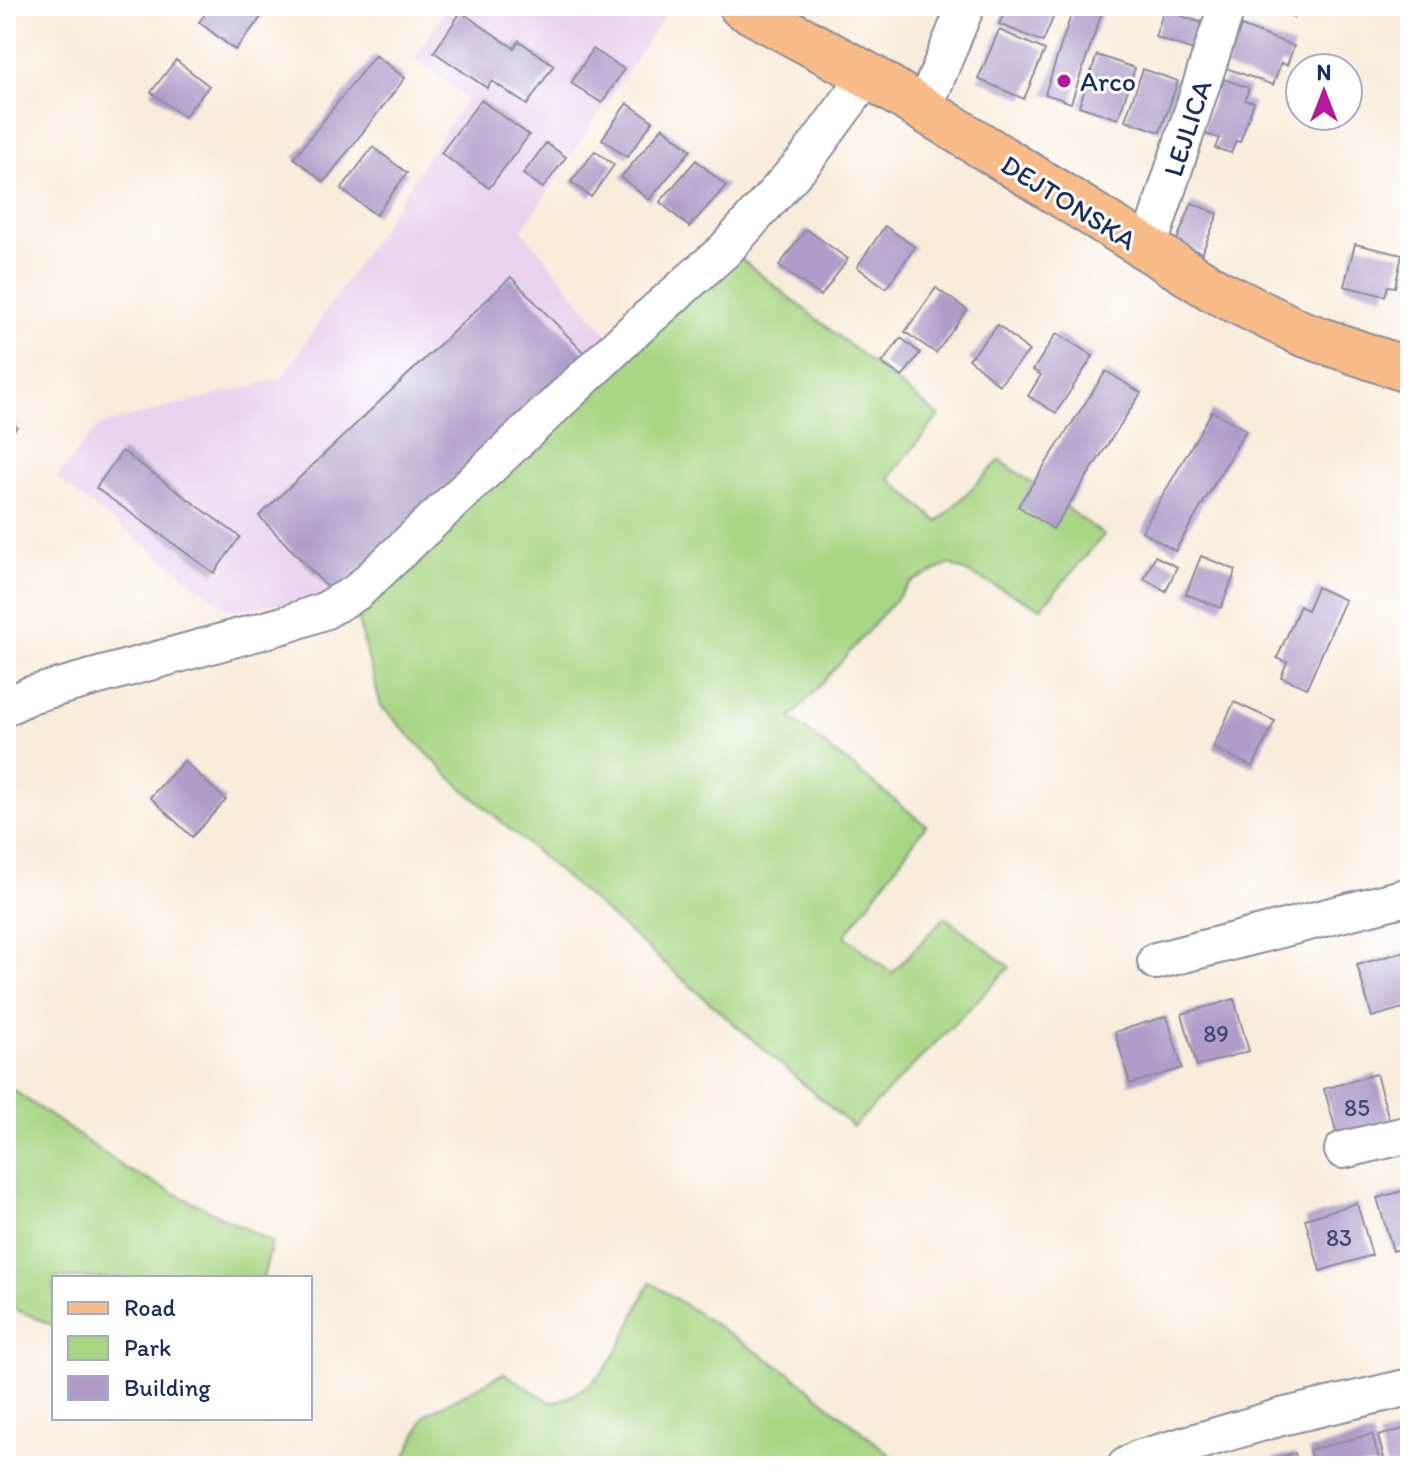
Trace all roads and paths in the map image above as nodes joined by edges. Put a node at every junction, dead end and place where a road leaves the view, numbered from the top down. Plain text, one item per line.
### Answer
1 (741, 6) edge
2 (966, 6) edge
3 (1227, 6) edge
4 (868, 75) junction
5 (923, 110) junction
6 (1147, 251) junction
7 (1410, 371) edge
8 (6, 707) edge
9 (1410, 896) edge
10 (1156, 961) dead end
11 (1410, 1134) edge
12 (1343, 1150) dead end
13 (1410, 1387) edge
14 (1126, 1466) edge

1 - 4 main road, DEJTONSKA
2 - 5 street
3 - 6 street, LEJLICA
4 - 5 main road, DEJTONSKA
4 - 8 street
5 - 6 main road, DEJTONSKA
6 - 7 main road, DEJTONSKA
9 - 10 street
11 - 12 street
13 - 14 street

